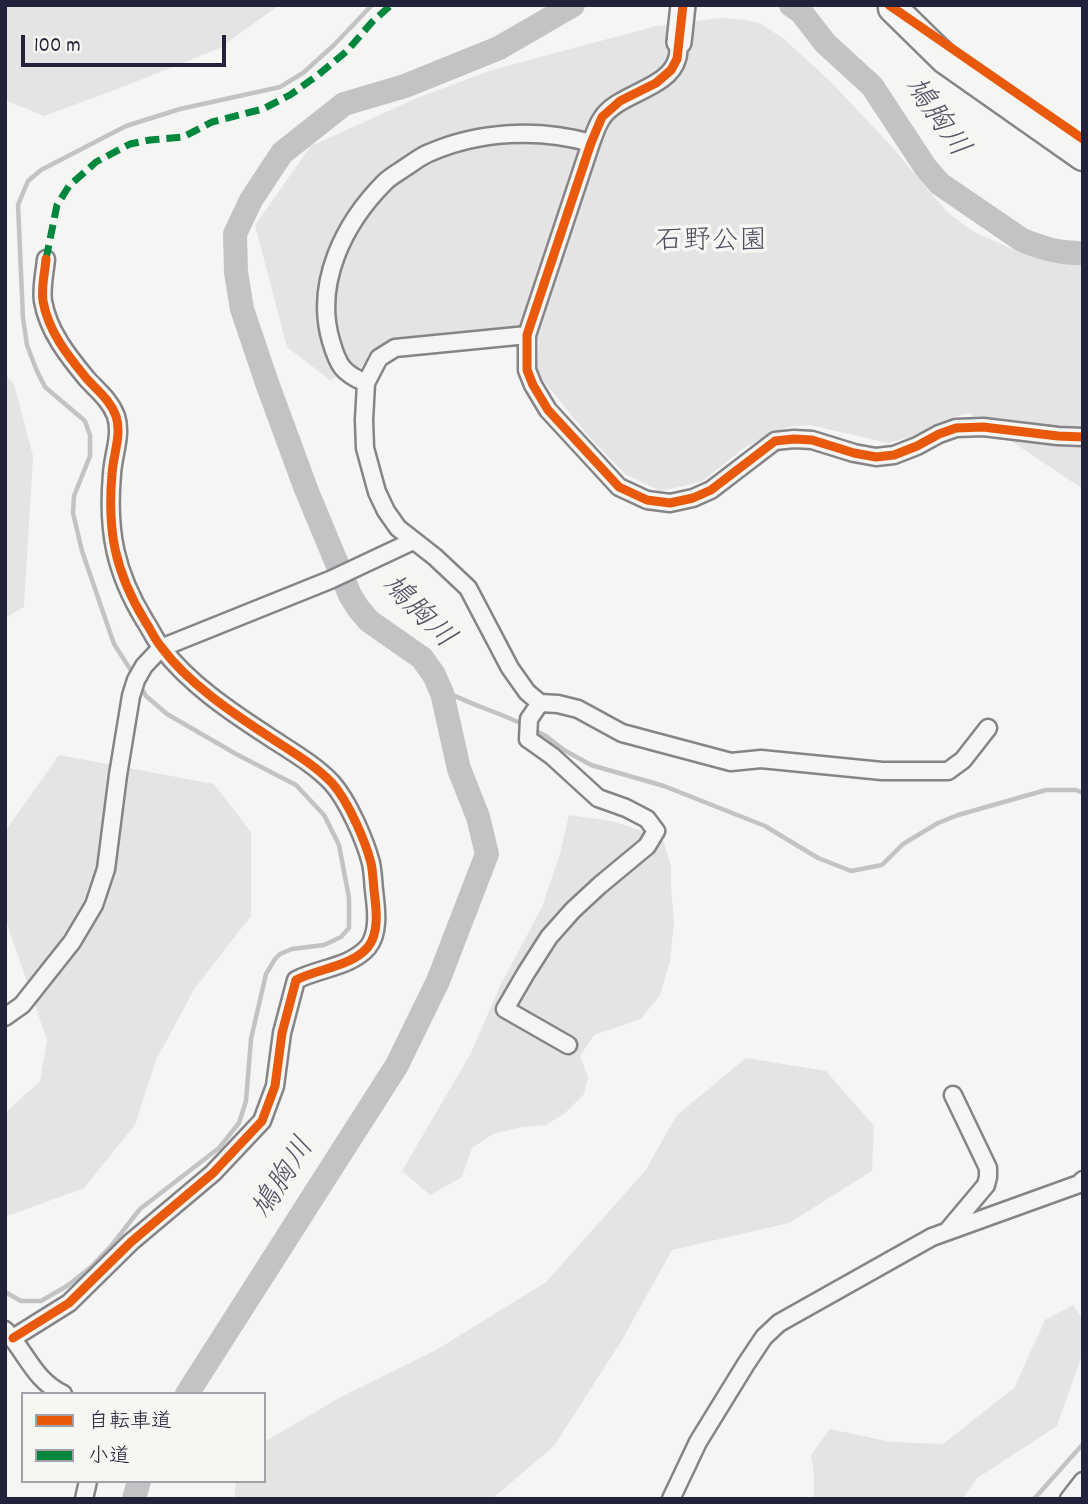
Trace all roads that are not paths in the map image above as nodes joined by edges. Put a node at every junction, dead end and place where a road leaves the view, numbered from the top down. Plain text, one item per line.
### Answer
1 (683, 5) edge
2 (891, 6) edge
3 (679, 42) joint
4 (1083, 139) edge
5 (591, 143) junction
6 (1083, 156) edge
7 (46, 259) dead end
8 (527, 335) junction
9 (366, 383) junction
10 (1083, 437) edge
11 (413, 541) junction
12 (161, 648) junction
13 (540, 703) junction
14 (988, 728) dead end
15 (5, 1017) edge
16 (568, 1045) dead end
17 (953, 1095) dead end
18 (1083, 1180) edge
19 (947, 1231) junction
20 (9, 1334) edge
21 (60, 1392) edge
22 (1083, 1481) edge
23 (671, 1499) edge
24 (1069, 1499) edge

1 - 3 street
2 - 4 highway
2 - 6 highway
3 - 5 street
5 - 8 street
5 - 9 street
7 - 12 street
8 - 9 street
8 - 10 street
9 - 11 street
11 - 12 street
11 - 13 street
12 - 15 street
12 - 20 street
13 - 14 street
13 - 16 street
17 - 19 street
18 - 19 street
19 - 23 street
20 - 21 street
22 - 24 street

